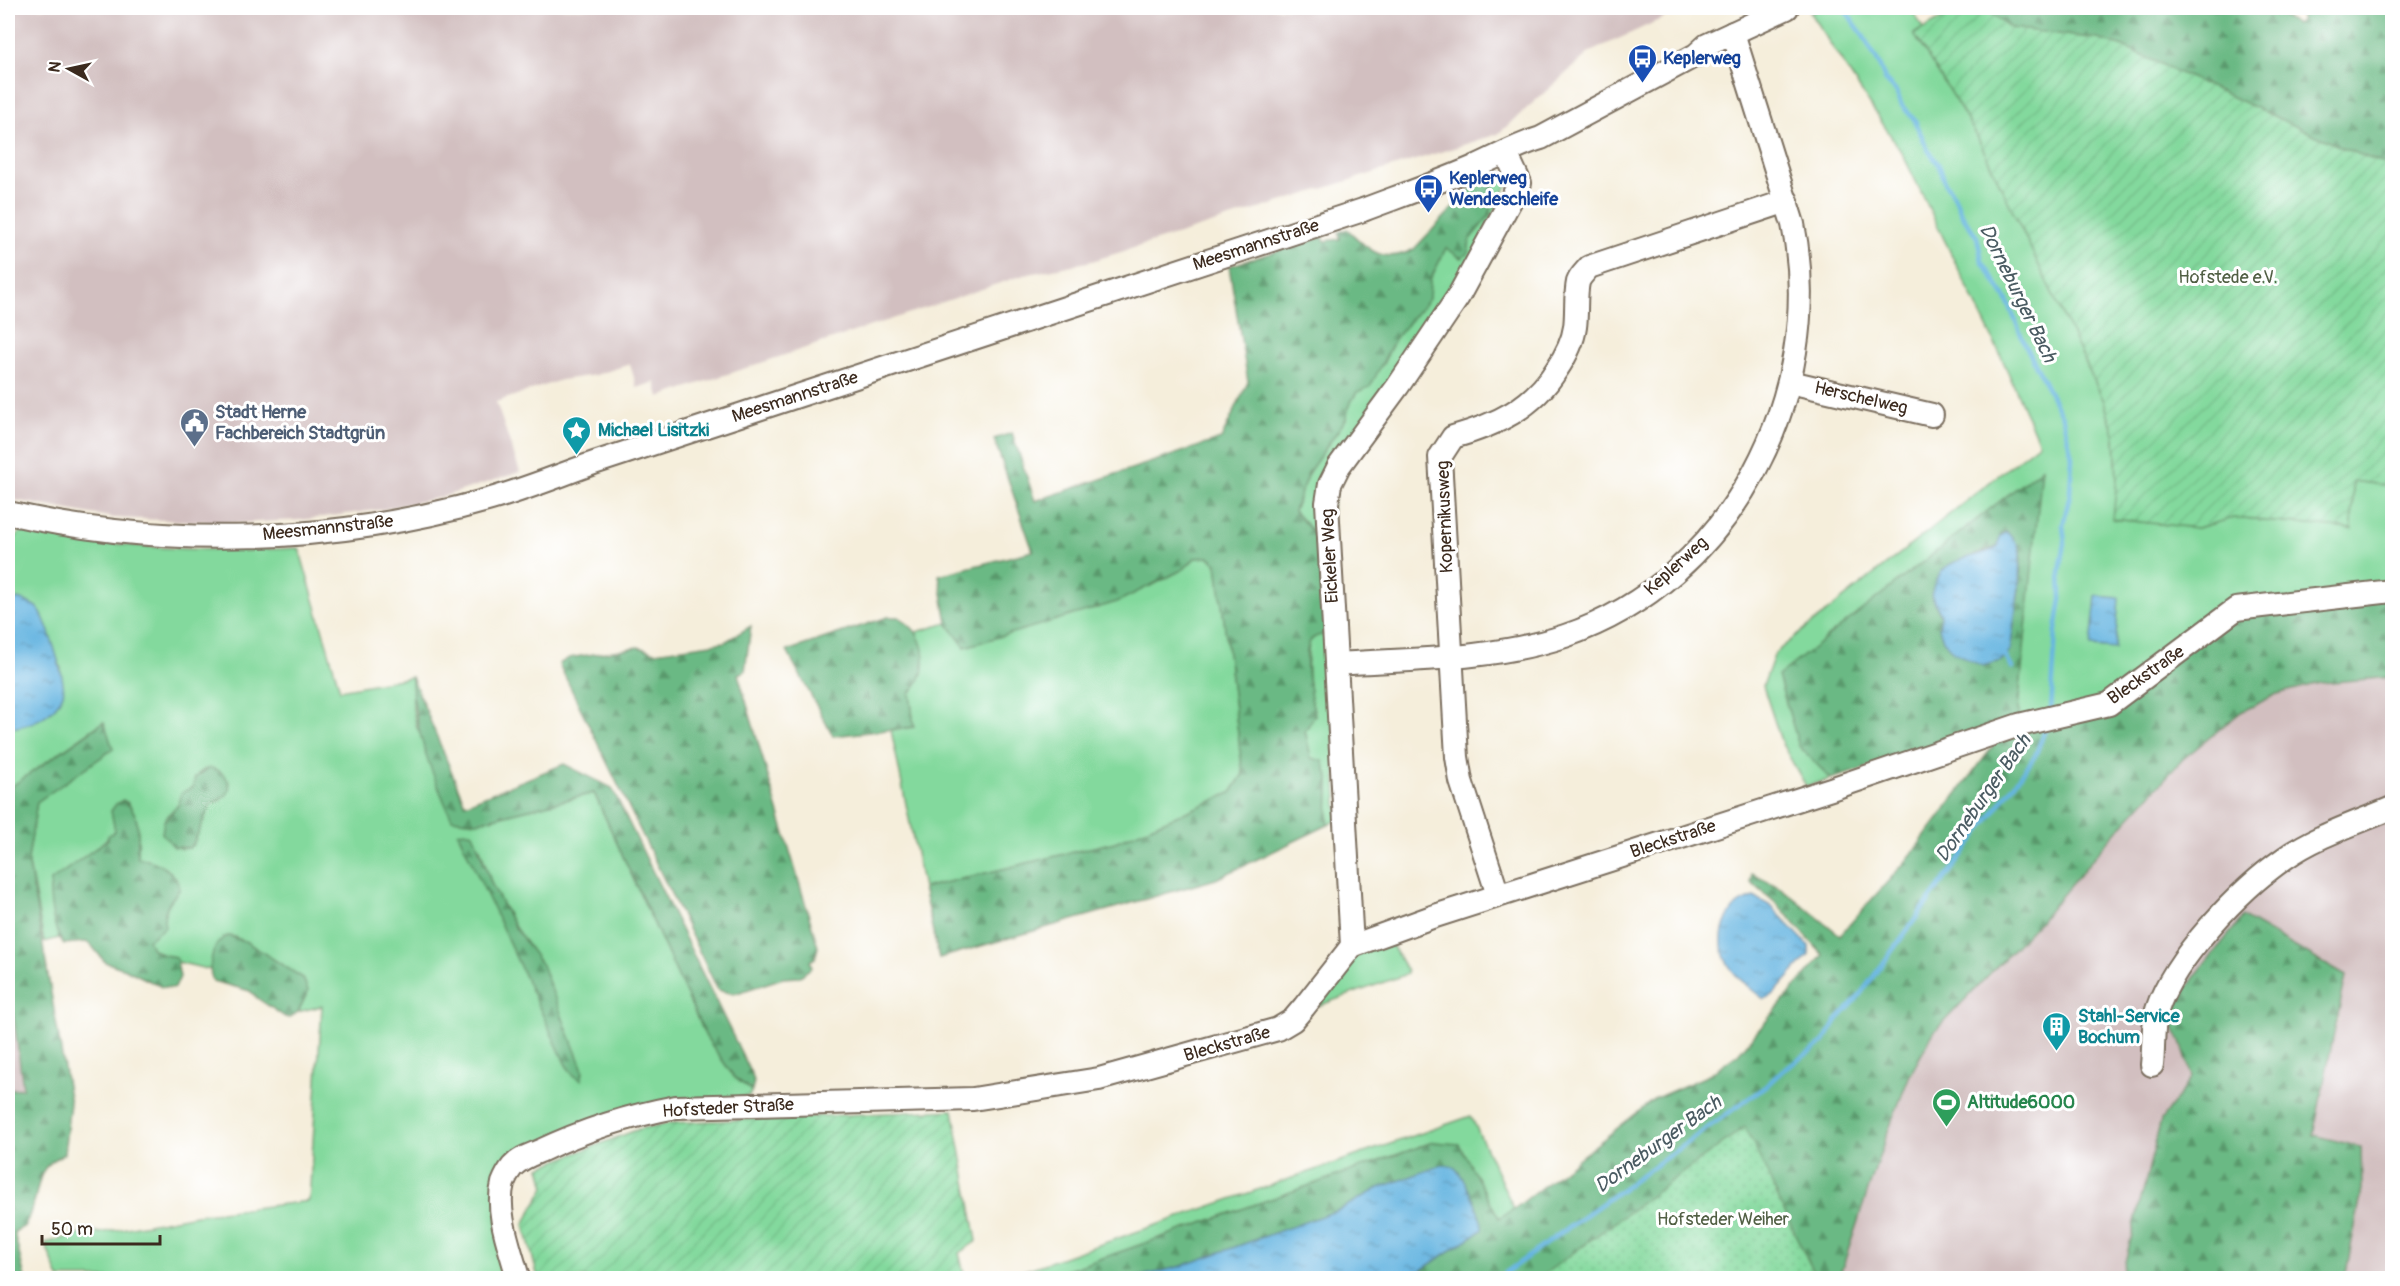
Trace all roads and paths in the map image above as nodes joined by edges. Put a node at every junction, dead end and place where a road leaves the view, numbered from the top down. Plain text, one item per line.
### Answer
1 (1787, 8) edge
2 (1732, 33) junction
3 (1515, 148) junction
4 (1787, 201) junction
5 (1790, 382) junction
6 (1932, 415) dead end
7 (8, 513) edge
8 (2392, 591) edge
9 (1452, 656) junction
10 (1336, 664) junction
11 (2392, 808) edge
12 (1498, 895) junction
13 (1352, 945) junction
14 (2152, 1065) dead end
15 (964, 1100) joint
16 (518, 1278) edge

1 - 2 street, Meesmannstraße
2 - 3 street, Meesmannstraße
2 - 4 street, Keplerweg
3 - 7 street, Meesmannstraße
3 - 10 street, Eickeler Weg
4 - 5 street, Keplerweg
4 - 9 street, Kopernikusweg
5 - 6 street, Herschelweg
5 - 9 street, Keplerweg
8 - 12 street, Bleckstraße
9 - 10 street, Keplerweg
9 - 12 street, Kopernikusweg
10 - 13 street, Eickeler Weg
11 - 14 street
12 - 13 street, Bleckstraße
13 - 15 street, Bleckstraße
15 - 16 street, Hofsteder Straße

